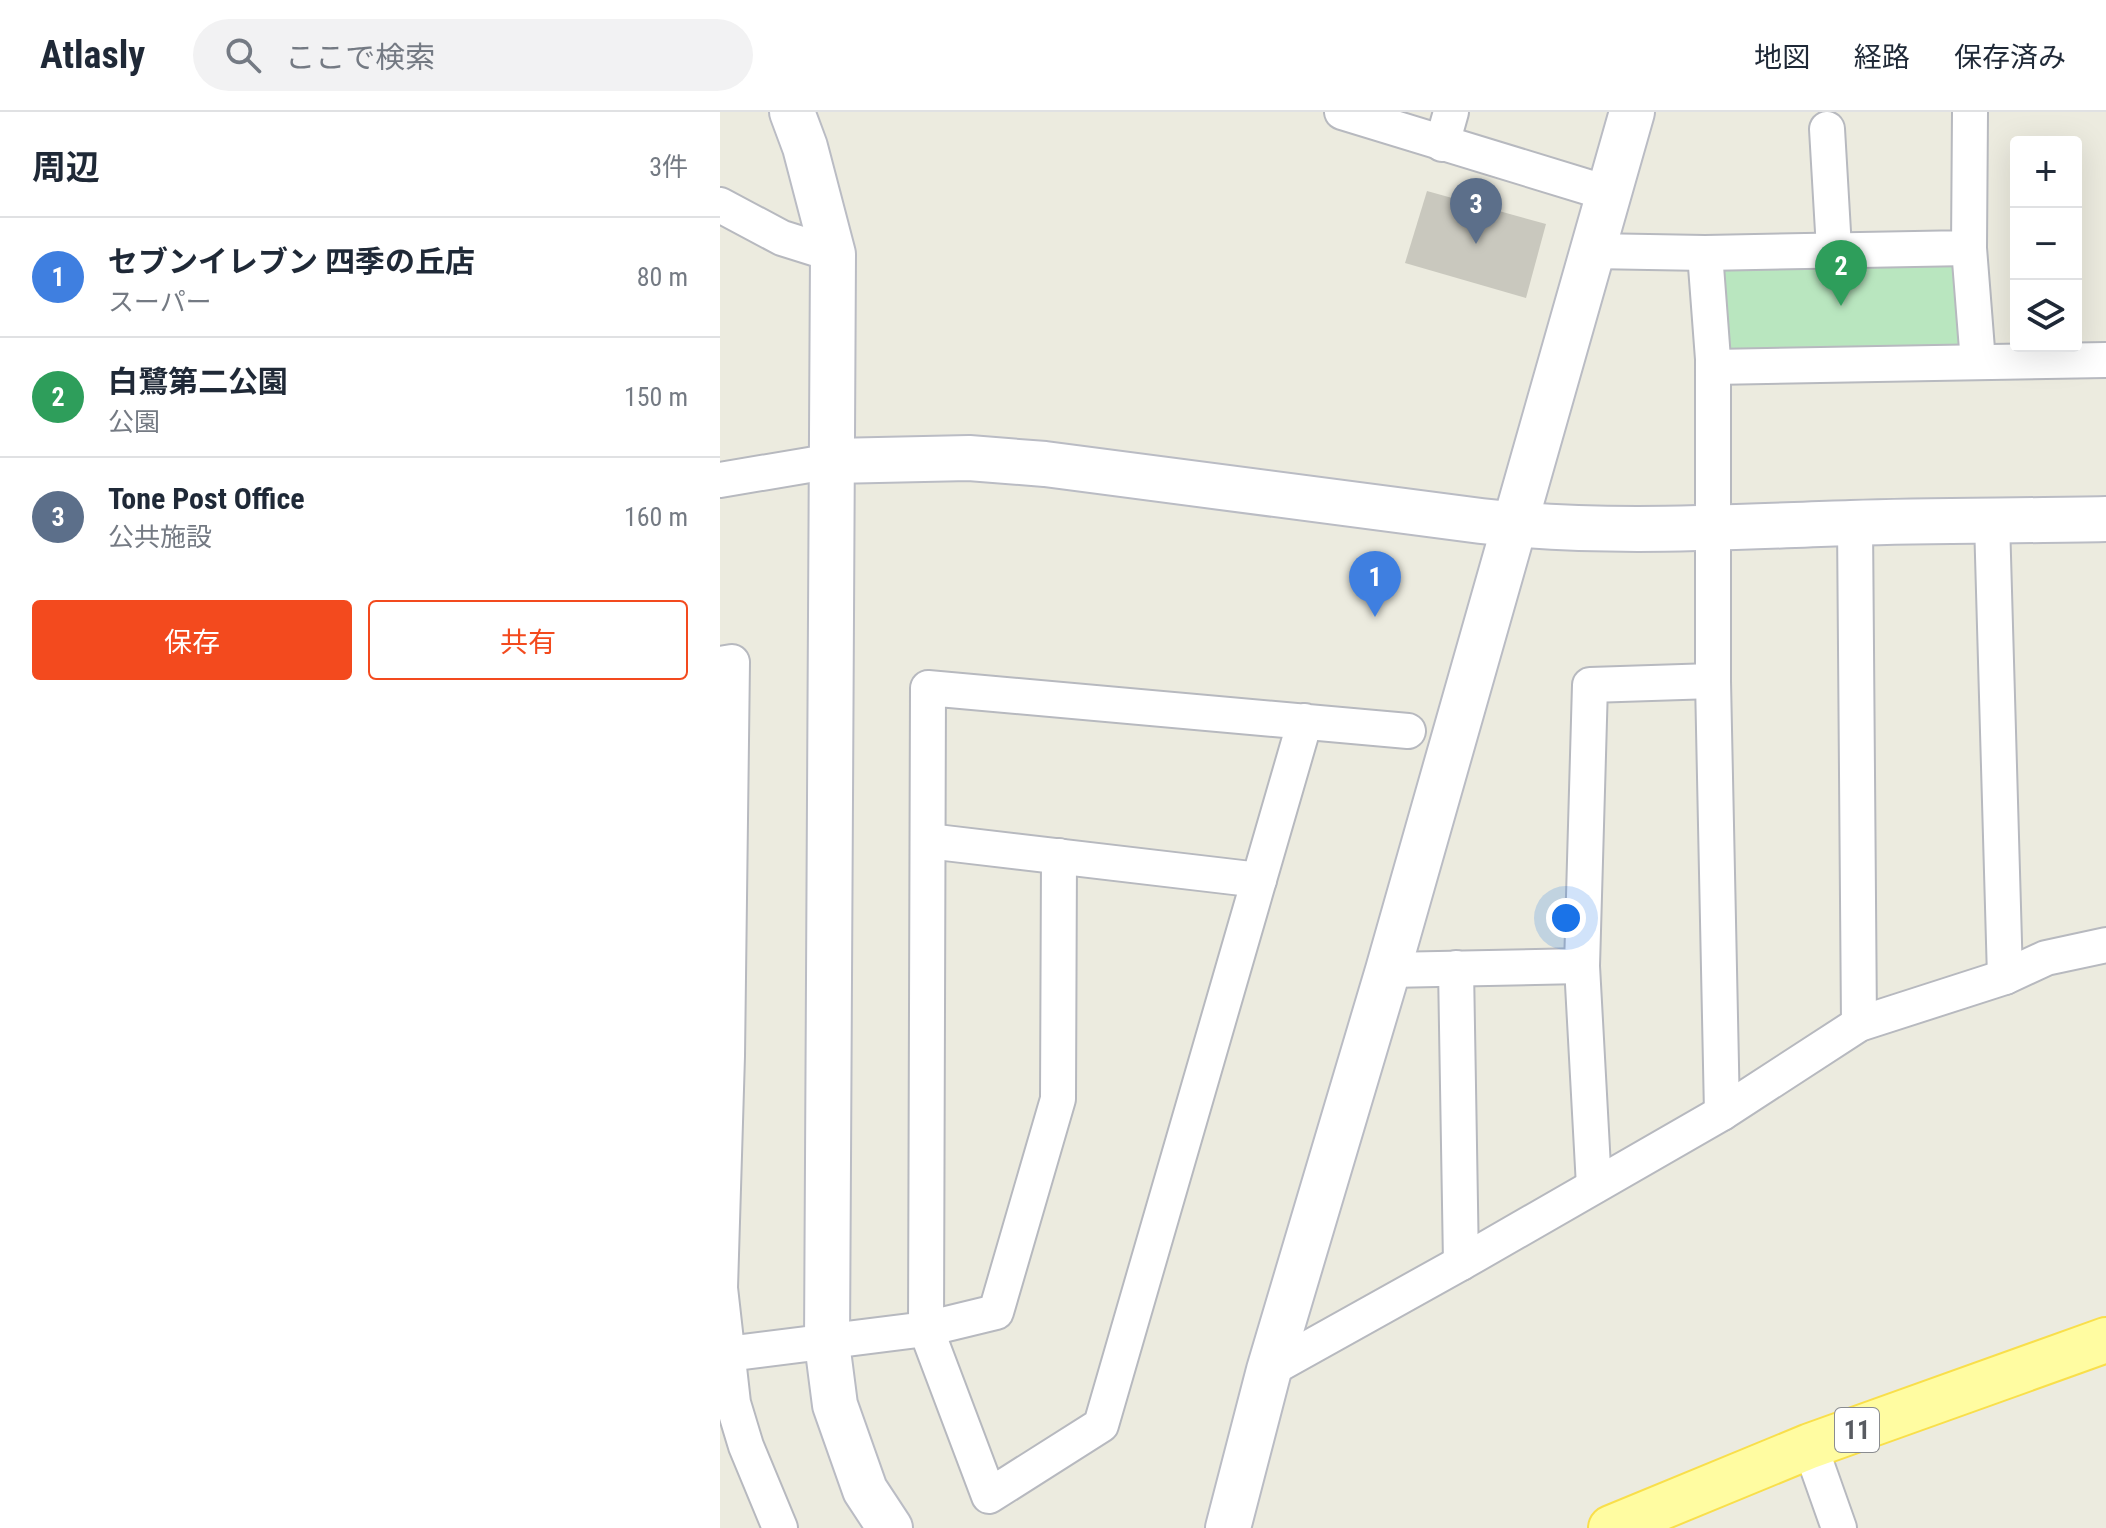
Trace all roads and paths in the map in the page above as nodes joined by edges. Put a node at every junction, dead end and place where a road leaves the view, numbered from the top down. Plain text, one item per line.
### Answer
1 (792, 112) edge
2 (1342, 112) edge
3 (1632, 112) edge
4 (1970, 112) edge
5 (1447, 128) edge
6 (1827, 129) dead end
7 (1607, 193) junction
8 (720, 205) edge
9 (1969, 248) junction
10 (1834, 249) junction
11 (1592, 251) junction
12 (1705, 253) junction
13 (833, 254) junction
14 (2106, 360) edge
15 (1978, 362) junction
16 (1713, 367) junction
17 (833, 461) junction
18 (720, 480) edge
19 (2106, 519) edge
20 (1992, 521) junction
21 (1855, 523) junction
22 (1517, 525) junction
23 (1713, 529) junction
24 (720, 664) edge
25 (1713, 681) junction
26 (1305, 721) junction
27 (1408, 731) dead end
28 (725, 822) edge
29 (928, 841) junction
30 (1059, 856) junction
31 (1259, 880) junction
32 (2106, 945) edge
33 (1582, 966) junction
34 (1456, 968) junction
35 (1388, 970) junction
36 (2005, 977) junction
37 (1859, 1024) junction
38 (1722, 1113) junction
39 (1594, 1186) junction
40 (1461, 1263) junction
41 (926, 1329) junction
42 (2106, 1340) edge
43 (827, 1343) junction
44 (724, 1354) edge
45 (1269, 1370) junction
46 (1810, 1446) junction
47 (780, 1528) edge
48 (890, 1528) edge
49 (1228, 1528) edge
50 (1611, 1528) edge
51 (1839, 1528) edge

1 - 13 street
2 - 5 street
3 - 7 street
4 - 9 street
5 - 7 street
6 - 10 street
7 - 11 street
8 - 13 street
9 - 10 street
9 - 15 street
10 - 12 street
11 - 12 street
11 - 22 street
12 - 16 street
13 - 17 street
14 - 15 street
15 - 16 street
16 - 23 street
17 - 18 street
17 - 22 street
17 - 43 street
19 - 20 street
20 - 21 street
20 - 36 street
21 - 23 street
21 - 37 street
22 - 23 street
22 - 35 street
23 - 25 street
24 - 28 street
25 - 33 street
25 - 38 street
26 - 27 street
26 - 29 street
26 - 31 street
28 - 44 street
29 - 30 street
29 - 41 street
30 - 31 street
30 - 41 street
31 - 41 street
32 - 36 street
33 - 34 street
33 - 39 street
34 - 35 street
34 - 40 street
35 - 45 street
36 - 37 street
37 - 38 street
38 - 39 street
39 - 40 street
40 - 45 street
41 - 43 street
42 - 46 main road, 11
43 - 44 street
43 - 48 street
44 - 47 street
45 - 49 street
46 - 50 main road, 11
46 - 51 street

